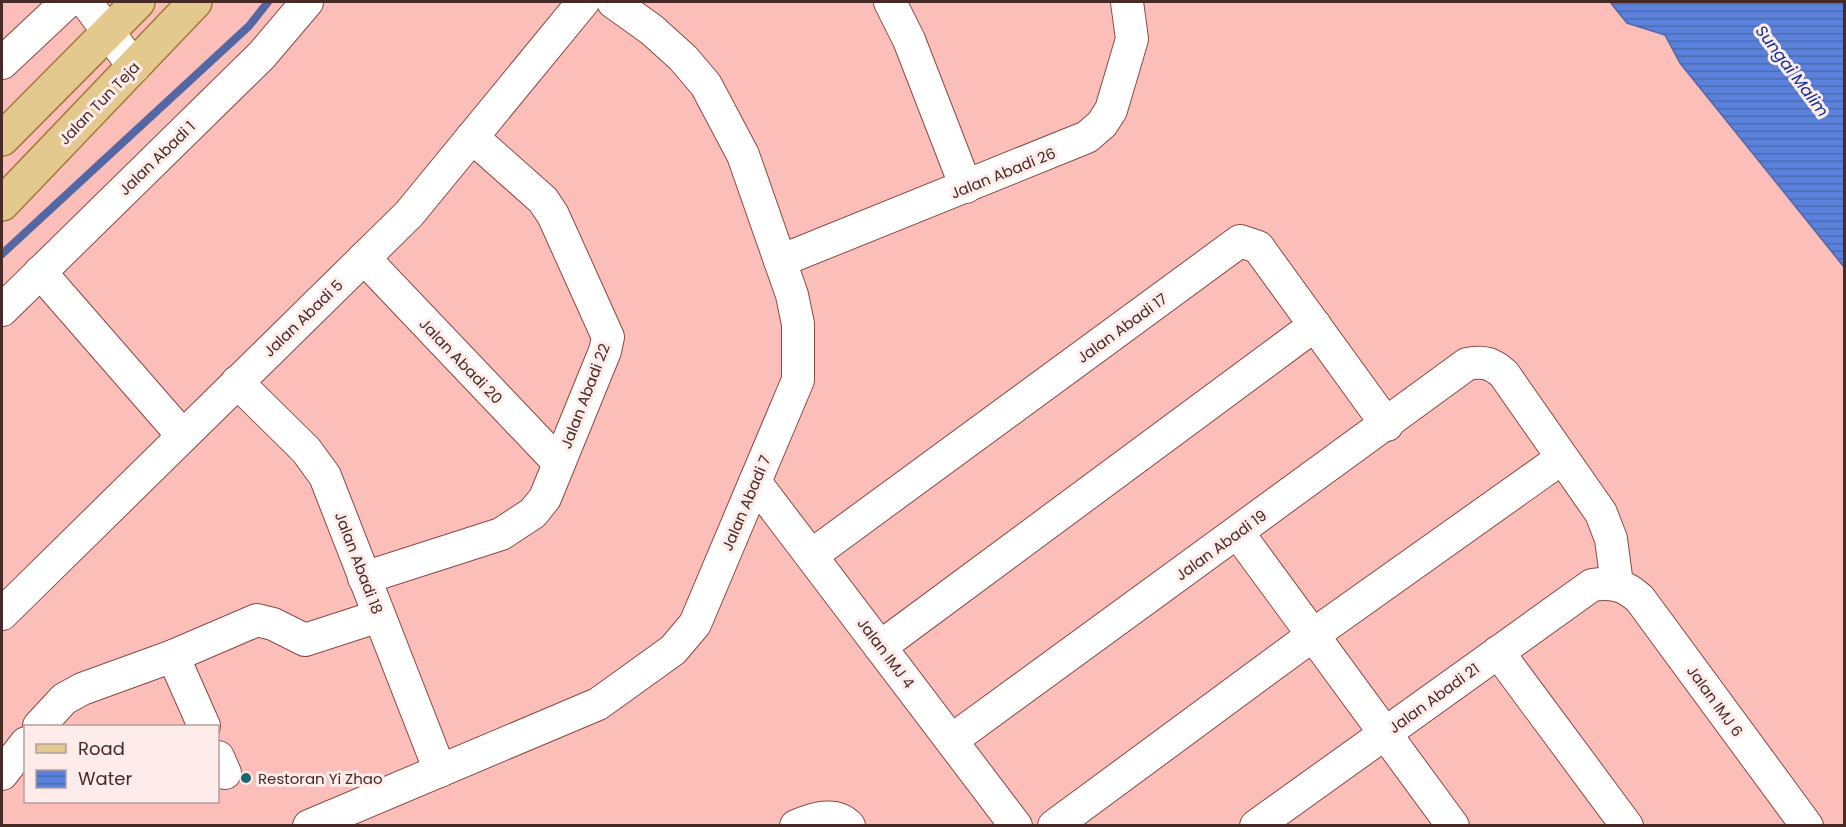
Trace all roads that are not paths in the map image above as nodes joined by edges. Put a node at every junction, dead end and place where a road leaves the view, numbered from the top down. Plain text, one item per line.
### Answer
1 (67, 2) edge
2 (86, 2) edge
3 (138, 2) edge
4 (195, 2) edge
5 (307, 2) edge
6 (583, 2) edge
7 (613, 2) edge
8 (890, 2) edge
9 (1127, 2) edge
10 (106, 32) junction
11 (2, 63) edge
12 (134, 67) junction
13 (472, 137) junction
14 (2, 138) edge
15 (966, 187) junction
16 (2, 204) edge
17 (364, 258) junction
18 (780, 261) junction
19 (40, 272) junction
20 (2, 310) edge
21 (1315, 325) junction
22 (237, 382) junction
23 (1387, 425) junction
24 (183, 436) junction
25 (1562, 458) junction
26 (559, 464) junction
27 (755, 482) junction
28 (1238, 533) junction
29 (812, 555) junction
30 (364, 578) junction
31 (1617, 584) junction
32 (2, 614) edge
33 (380, 616) junction
34 (1313, 635) junction
35 (880, 647) junction
36 (1498, 652) junction
37 (173, 656) junction
38 (40, 725) edge
39 (204, 725) edge
40 (1386, 733) junction
41 (952, 740) junction
42 (24, 746) edge
43 (440, 771) junction
44 (2, 774) edge
45 (838, 821) edge
46 (309, 825) edge
47 (796, 825) edge
48 (1016, 825) edge
49 (1054, 825) edge
50 (1256, 825) edge
51 (1453, 825) edge
52 (1627, 825) edge
53 (1807, 825) edge

1 - 11 street
2 - 10 street
3 - 10 main road
4 - 12 main road, Jalan Tun Teja
5 - 19 street, Jalan Abadi 1
6 - 13 street, Jalan Abadi 5
7 - 18 street, Jalan Abadi 7
8 - 15 street
9 - 15 street, Jalan Abadi 26
10 - 12 street
10 - 14 main road
12 - 16 main road, Jalan Tun Teja
13 - 17 street, Jalan Abadi 5
13 - 26 street, Jalan Abadi 22
15 - 18 street, Jalan Abadi 26
17 - 22 street, Jalan Abadi 5
17 - 26 street, Jalan Abadi 20
18 - 27 street, Jalan Abadi 7
19 - 20 street, Jalan Abadi 1
19 - 24 street
21 - 23 street, Jalan Abadi 17
21 - 29 street, Jalan Abadi 17
21 - 35 street
22 - 24 street, Jalan Abadi 5
22 - 30 street, Jalan Abadi 18
23 - 25 street, Jalan Abadi 19
23 - 28 street, Jalan Abadi 19
24 - 32 street, Jalan Abadi 5
25 - 31 street
25 - 34 street
26 - 30 street, Jalan Abadi 22
27 - 29 street, Jalan IMJ 4
27 - 43 street, Jalan Abadi 7
28 - 34 street
28 - 41 street, Jalan Abadi 19
29 - 35 street, Jalan IMJ 4
30 - 33 street, Jalan Abadi 18
31 - 36 street, Jalan Abadi 21
31 - 53 street, Jalan IMJ 6
33 - 37 street
33 - 43 street, Jalan Abadi 18
34 - 40 street
34 - 49 street
35 - 41 street, Jalan IMJ 4
36 - 40 street, Jalan Abadi 21
36 - 52 street
37 - 38 street
37 - 39 street
40 - 50 street, Jalan Abadi 21
40 - 51 street
41 - 48 street, Jalan IMJ 4
42 - 44 street
43 - 46 street, Jalan Abadi 7
45 - 47 street

